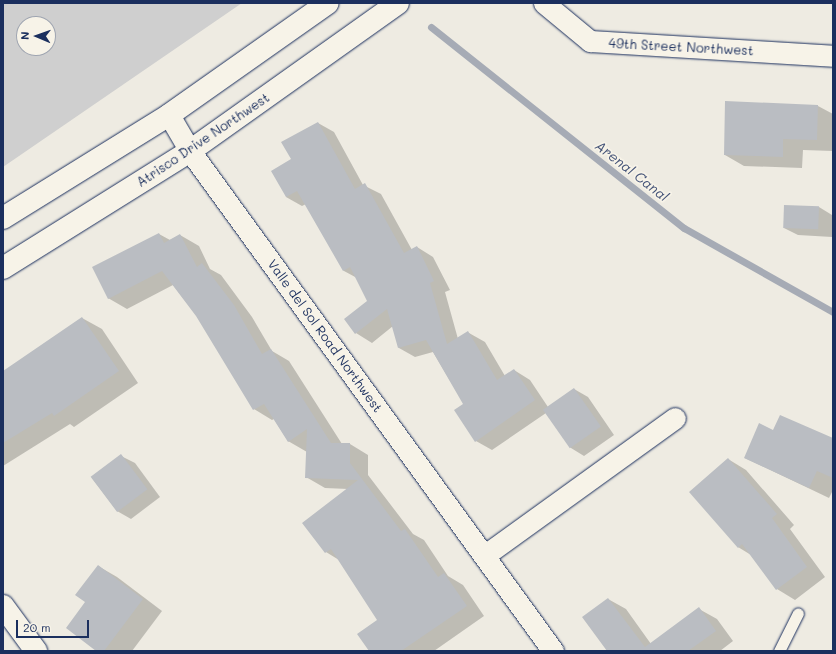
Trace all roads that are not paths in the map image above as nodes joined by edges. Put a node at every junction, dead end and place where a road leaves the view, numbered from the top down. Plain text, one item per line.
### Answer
1 (328, 3) edge
2 (398, 3) edge
3 (544, 3) edge
4 (833, 56) edge
5 (169, 115) junction
6 (190, 151) junction
7 (3, 218) edge
8 (3, 268) edge
9 (675, 418) dead end
10 (485, 555) junction
11 (3, 606) edge
12 (798, 614) dead end
13 (36, 651) edge
14 (552, 651) edge
15 (779, 651) edge

1 - 5 main road
2 - 6 main road, Atrisco Drive Northwest
3 - 4 street, 49th Street Northwest
5 - 6 street, Valle del Sol Road Northwest
5 - 7 main road
6 - 8 main road, Atrisco Drive Northwest
6 - 10 street, Valle del Sol Road Northwest
9 - 10 street
10 - 14 street, Valle del Sol Road Northwest
11 - 13 main road
12 - 15 lane

